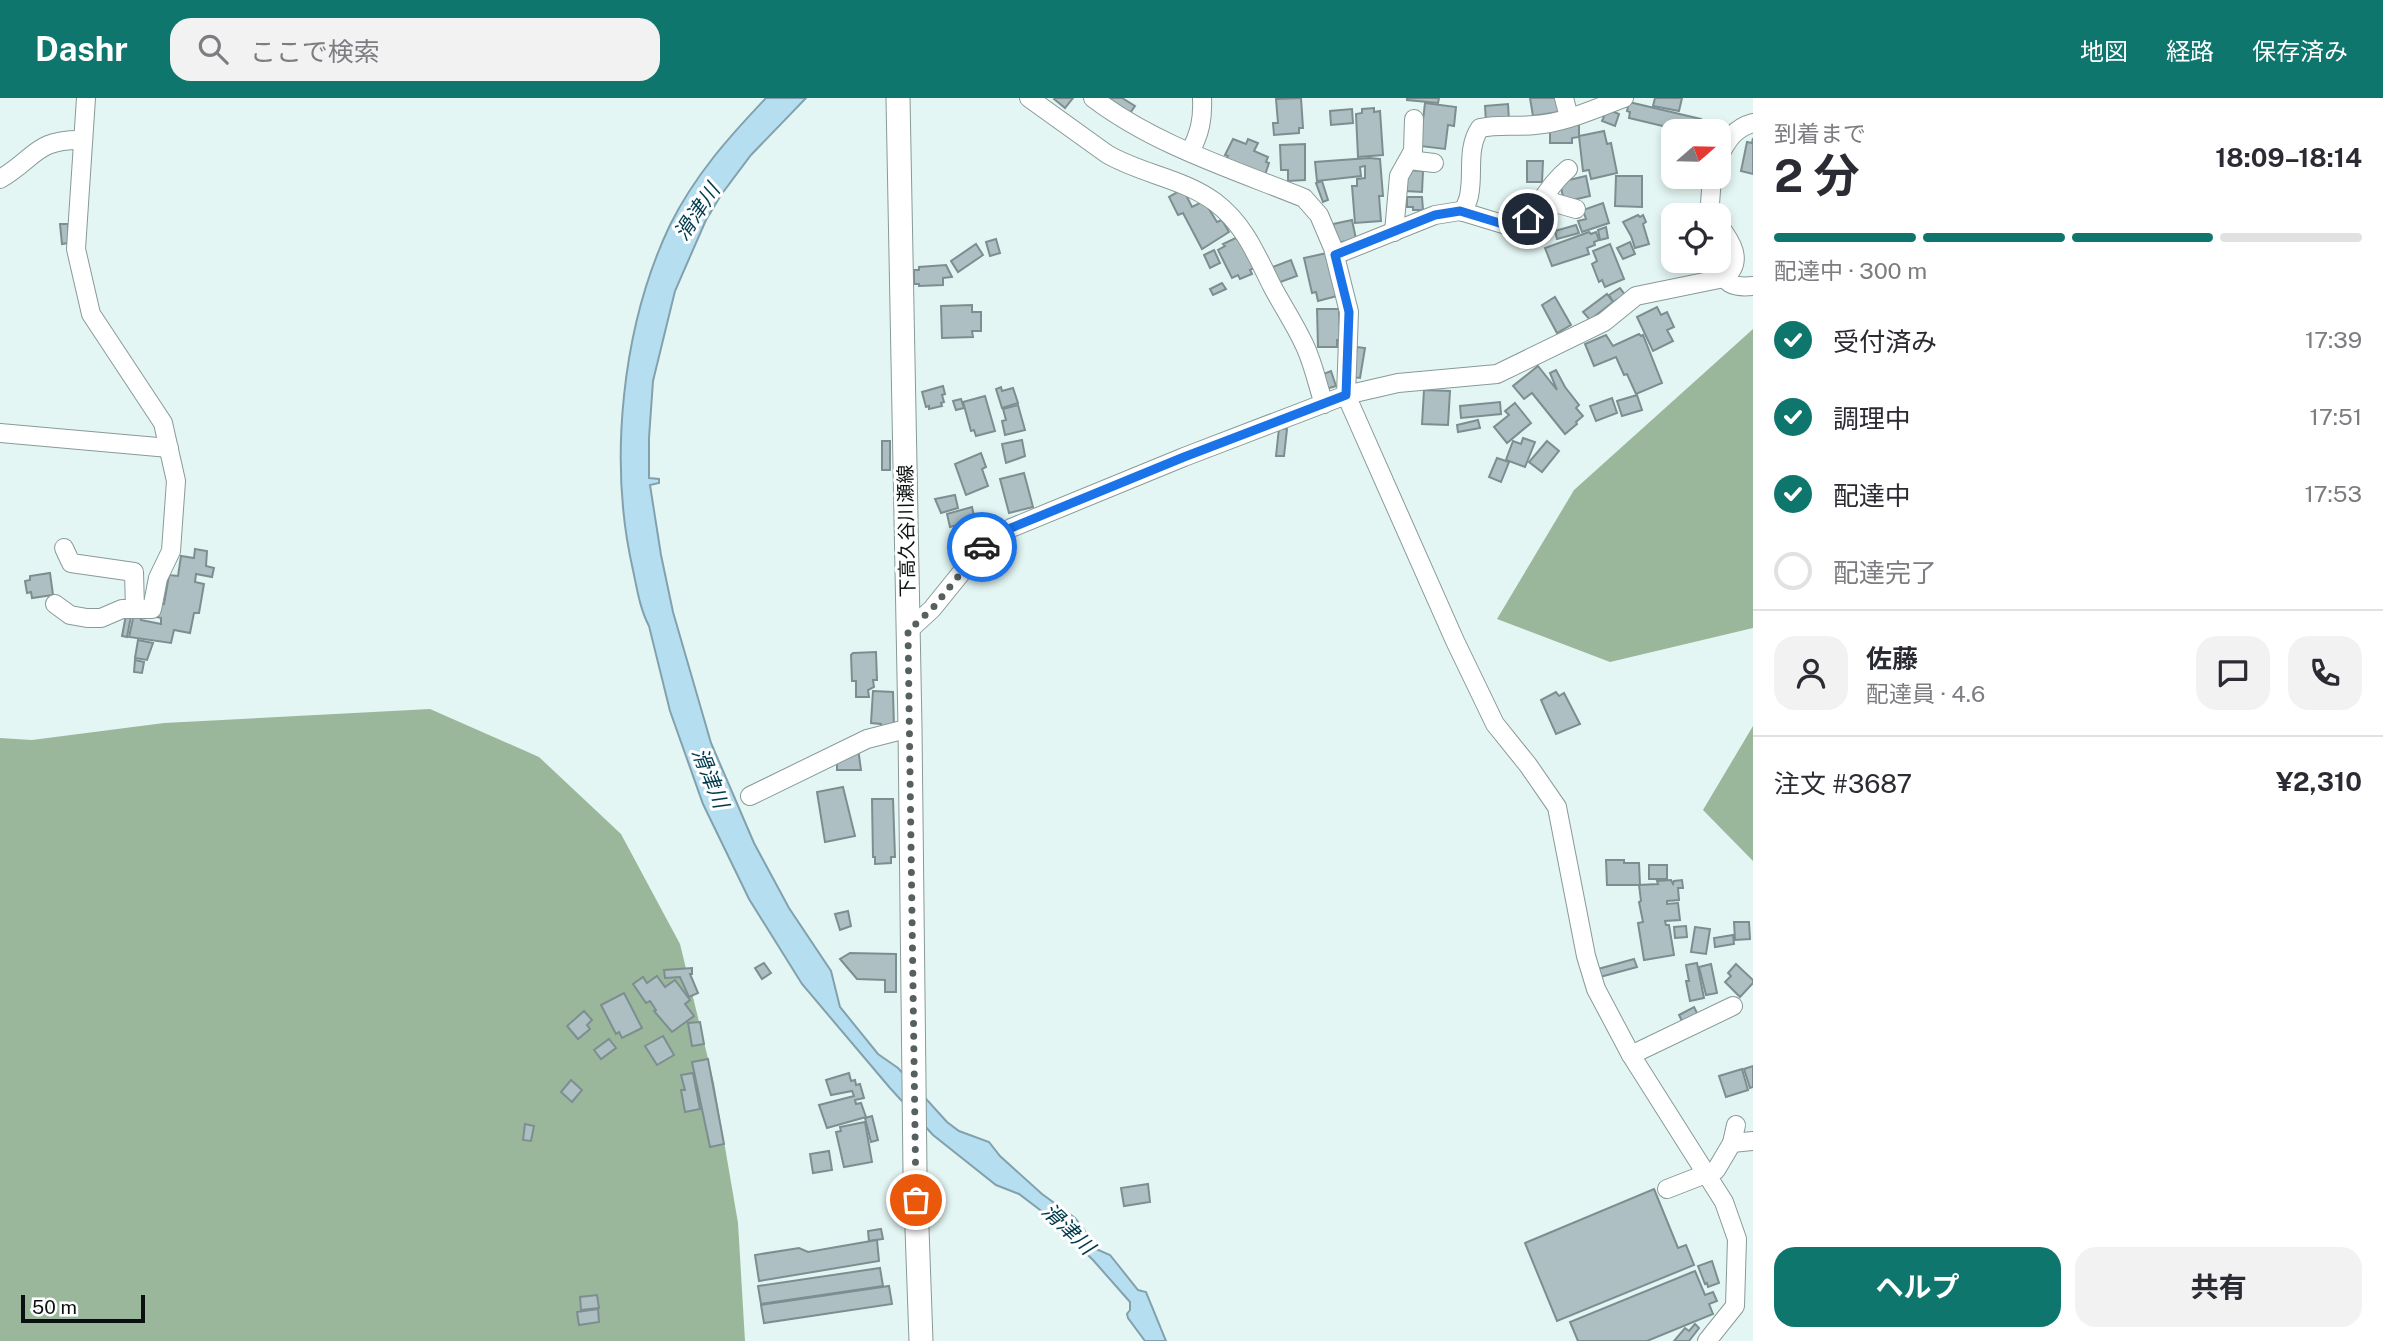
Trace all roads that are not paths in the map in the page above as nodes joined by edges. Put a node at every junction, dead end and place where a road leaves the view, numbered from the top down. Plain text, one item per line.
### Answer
1 (86, 98) edge
2 (898, 98) edge
3 (1029, 98) edge
4 (1093, 98) edge
5 (1202, 98) edge
6 (1564, 98) edge
7 (1624, 98) edge
8 (1569, 117) junction
9 (1414, 119) dead end
10 (1753, 123) edge
11 (1731, 135) edge
12 (83, 140) junction
13 (1189, 152) junction
14 (1409, 160) junction
15 (1434, 163) dead end
16 (1568, 169) dead end
17 (0, 178) edge
18 (1546, 197) junction
19 (1576, 209) dead end
20 (1463, 212) junction
21 (1394, 232) junction
22 (1731, 243) edge
23 (1335, 255) junction
24 (1731, 270) edge
25 (1729, 273) edge
26 (1724, 278) junction
27 (1753, 286) edge
28 (1346, 395) junction
29 (1324, 404) junction
30 (0, 433) edge
31 (169, 449) junction
32 (64, 548) dead end
33 (55, 604) dead end
34 (135, 609) junction
35 (908, 631) junction
36 (910, 728) junction
37 (750, 796) dead end
38 (1733, 1006) dead end
39 (1631, 1055) junction
40 (1736, 1125) dead end
41 (1753, 1141) edge
42 (1732, 1143) junction
43 (1706, 1173) junction
44 (1667, 1189) dead end
45 (1745, 1240) edge
46 (921, 1341) edge
47 (1707, 1341) edge

1 - 12 street
2 - 35 main road, 下高久谷川瀬線
3 - 29 street
4 - 13 street
5 - 13 street
6 - 8 street
7 - 8 street
8 - 20 street
9 - 14 street
10 - 11 street
12 - 17 street
12 - 31 street
13 - 23 street
14 - 15 street
14 - 21 street
16 - 18 street
18 - 19 street
18 - 20 street
20 - 21 street
21 - 23 street
22 - 24 street
23 - 28 street
25 - 26 street
26 - 27 street
26 - 28 street
28 - 29 street
28 - 39 street
29 - 35 street
30 - 31 street
31 - 34 street
32 - 34 street
33 - 34 street
35 - 36 main road, 下高久谷川瀬線
36 - 37 street
36 - 46 main road, 下高久谷川瀬線
38 - 39 street
39 - 43 street
40 - 42 street
41 - 42 street
42 - 43 street
43 - 44 street
43 - 45 street
45 - 47 street

